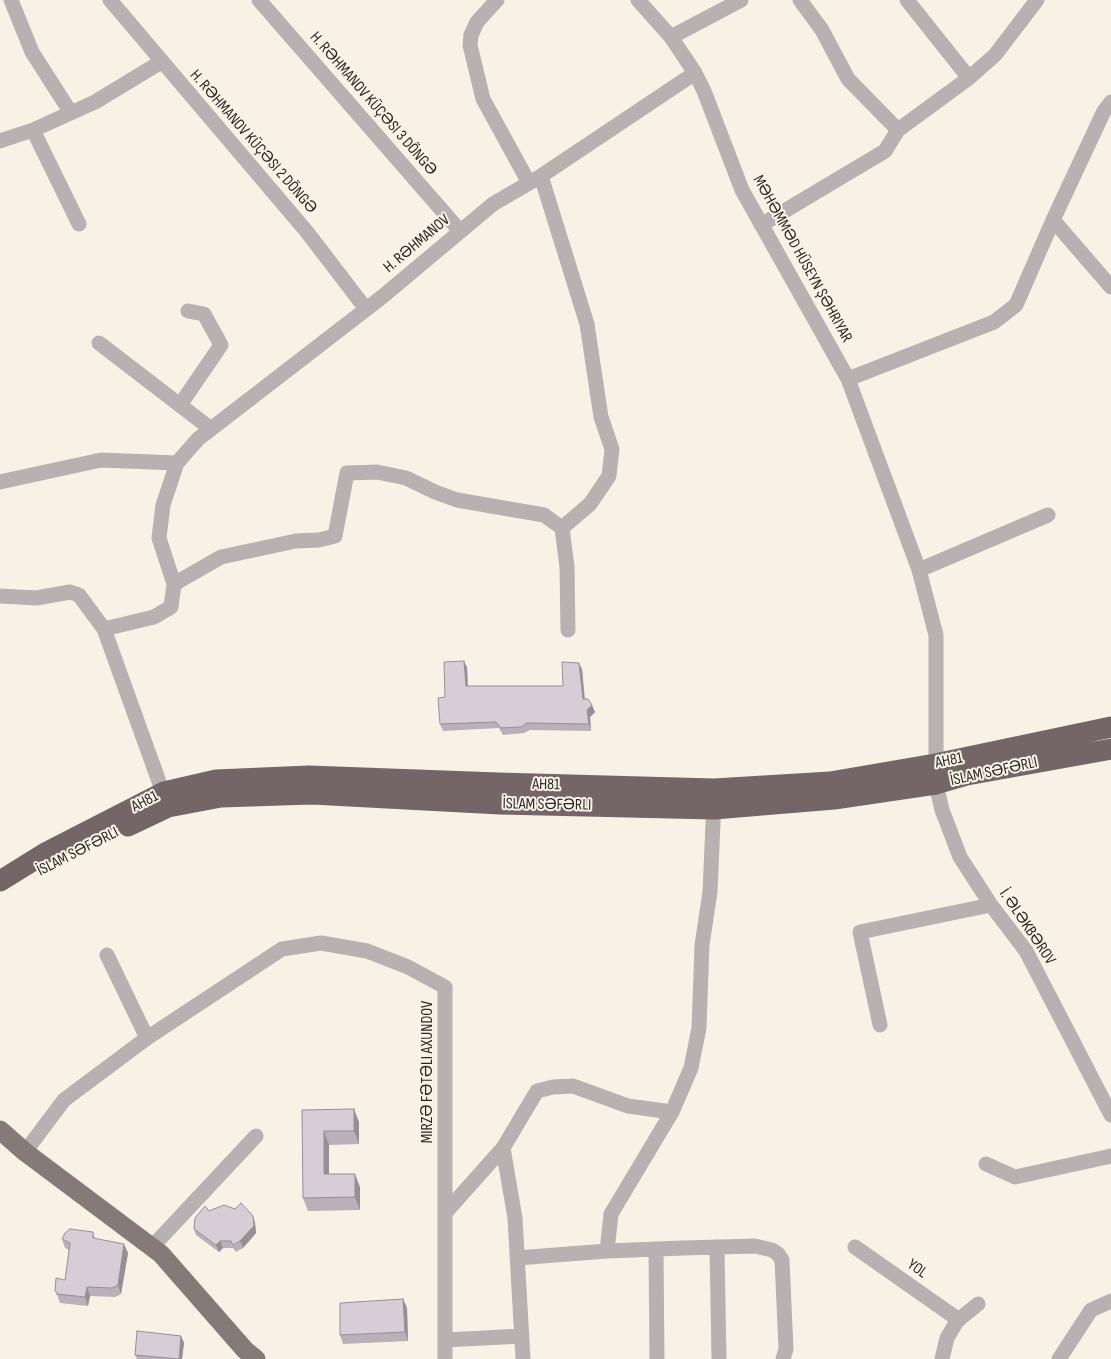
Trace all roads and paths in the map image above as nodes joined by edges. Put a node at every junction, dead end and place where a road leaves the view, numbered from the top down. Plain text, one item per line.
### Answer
1 (11, 0) edge
2 (110, 0) edge
3 (259, 0) edge
4 (497, 0) edge
5 (638, 0) edge
6 (742, 0) edge
7 (800, 0) edge
8 (907, 0) edge
9 (1037, 0) edge
10 (671, 36) junction
11 (161, 62) junction
12 (695, 73) junction
13 (969, 78) junction
14 (1111, 102) edge
15 (71, 113) junction
16 (33, 130) junction
17 (898, 130) junction
18 (0, 141) edge
19 (535, 180) junction
20 (1052, 220) junction
21 (79, 224) dead end
22 (761, 225) junction
23 (460, 231) junction
24 (1111, 288) edge
25 (366, 309) junction
26 (188, 311) dead end
27 (99, 343) dead end
28 (848, 379) junction
29 (180, 405) junction
30 (211, 429) junction
31 (176, 463) junction
32 (0, 482) edge
33 (1048, 515) dead end
34 (562, 528) junction
35 (919, 570) junction
36 (174, 584) junction
37 (0, 596) edge
38 (104, 629) junction
39 (568, 630) dead end
40 (1111, 727) edge
41 (1111, 749) edge
42 (936, 774) junction
43 (714, 799) junction
44 (166, 800) junction
45 (0, 881) edge
46 (0, 894) edge
47 (991, 905) junction
48 (106, 955) dead end
49 (880, 1025) dead end
50 (147, 1038) junction
51 (672, 1112) junction
52 (1111, 1114) edge
53 (0, 1130) edge
54 (256, 1136) dead end
55 (503, 1148) junction
56 (25, 1152) junction
57 (1111, 1156) edge
58 (986, 1164) dead end
59 (446, 1212) junction
60 (152, 1247) junction
61 (717, 1247) junction
62 (855, 1247) dead end
63 (656, 1249) junction
64 (607, 1251) junction
65 (517, 1258) junction
66 (1111, 1301) edge
67 (978, 1304) dead end
68 (958, 1320) junction
69 (522, 1336) junction
70 (445, 1340) junction
71 (256, 1359) edge
72 (445, 1359) edge
73 (523, 1359) edge
74 (657, 1359) edge
75 (719, 1359) edge
76 (783, 1359) edge
77 (942, 1359) edge
78 (1059, 1359) edge

1 - 15 street
2 - 11 street, H. RƏHMANOV KÜÇƏSI 2 DÖNGƏ
3 - 23 street, H. RƏHMANOV KÜÇƏSI 3 DÖNGƏ
4 - 19 street
5 - 10 street, MƏHƏMMƏD HÜSEYN ŞƏHRIYAR
6 - 10 street
7 - 17 street
8 - 13 street
9 - 13 street
10 - 12 street, MƏHƏMMƏD HÜSEYN ŞƏHRIYAR
11 - 15 street
11 - 25 street, H. RƏHMANOV KÜÇƏSI 2 DÖNGƏ
12 - 19 street, H. RƏHMANOV
12 - 22 street, MƏHƏMMƏD HÜSEYN ŞƏHRIYAR
13 - 17 street
14 - 20 street
15 - 16 street
16 - 18 street
16 - 21 street
17 - 22 street
19 - 23 street, H. RƏHMANOV
19 - 34 street
20 - 24 street
20 - 28 street
22 - 28 street, MƏHƏMMƏD HÜSEYN ŞƏHRIYAR
23 - 25 street, H. RƏHMANOV
25 - 30 street, H. RƏHMANOV
26 - 29 street
27 - 29 street
28 - 35 street, MƏHƏMMƏD HÜSEYN ŞƏHRIYAR
29 - 30 street
30 - 31 street, H. RƏHMANOV
31 - 32 street
31 - 36 street
33 - 35 street
34 - 36 street
34 - 39 street
35 - 42 street, MƏHƏMMƏD HÜSEYN ŞƏHRIYAR
36 - 38 street
37 - 38 street
38 - 44 street
40 - 42 highway, AH81
41 - 42 highway, İSLAM SƏFƏRLI
42 - 43 highway, AH81
42 - 47 street, İ. ƏLƏKBƏROV
43 - 44 highway, AH81
43 - 51 street
44 - 45 highway, AH81
44 - 46 highway, İSLAM SƏFƏRLI
47 - 49 street
47 - 52 street, İ. ƏLƏKBƏROV
48 - 50 street
50 - 56 street, MIRZƏ FƏTƏLI AXUNDOV
50 - 59 street, MIRZƏ FƏTƏLI AXUNDOV
51 - 55 street
51 - 64 street
53 - 56 main road
54 - 60 street
55 - 59 street
55 - 65 street
56 - 60 main road
57 - 58 street
59 - 70 street, MIRZƏ FƏTƏLI AXUNDOV
60 - 71 main road
61 - 63 street
61 - 75 street
61 - 76 street
62 - 68 street, YOL
63 - 64 street
63 - 74 street
64 - 65 street
65 - 69 street
66 - 78 street
67 - 68 street
68 - 77 street
69 - 70 street
69 - 73 street
70 - 72 street, MIRZƏ FƏTƏLI AXUNDOV

